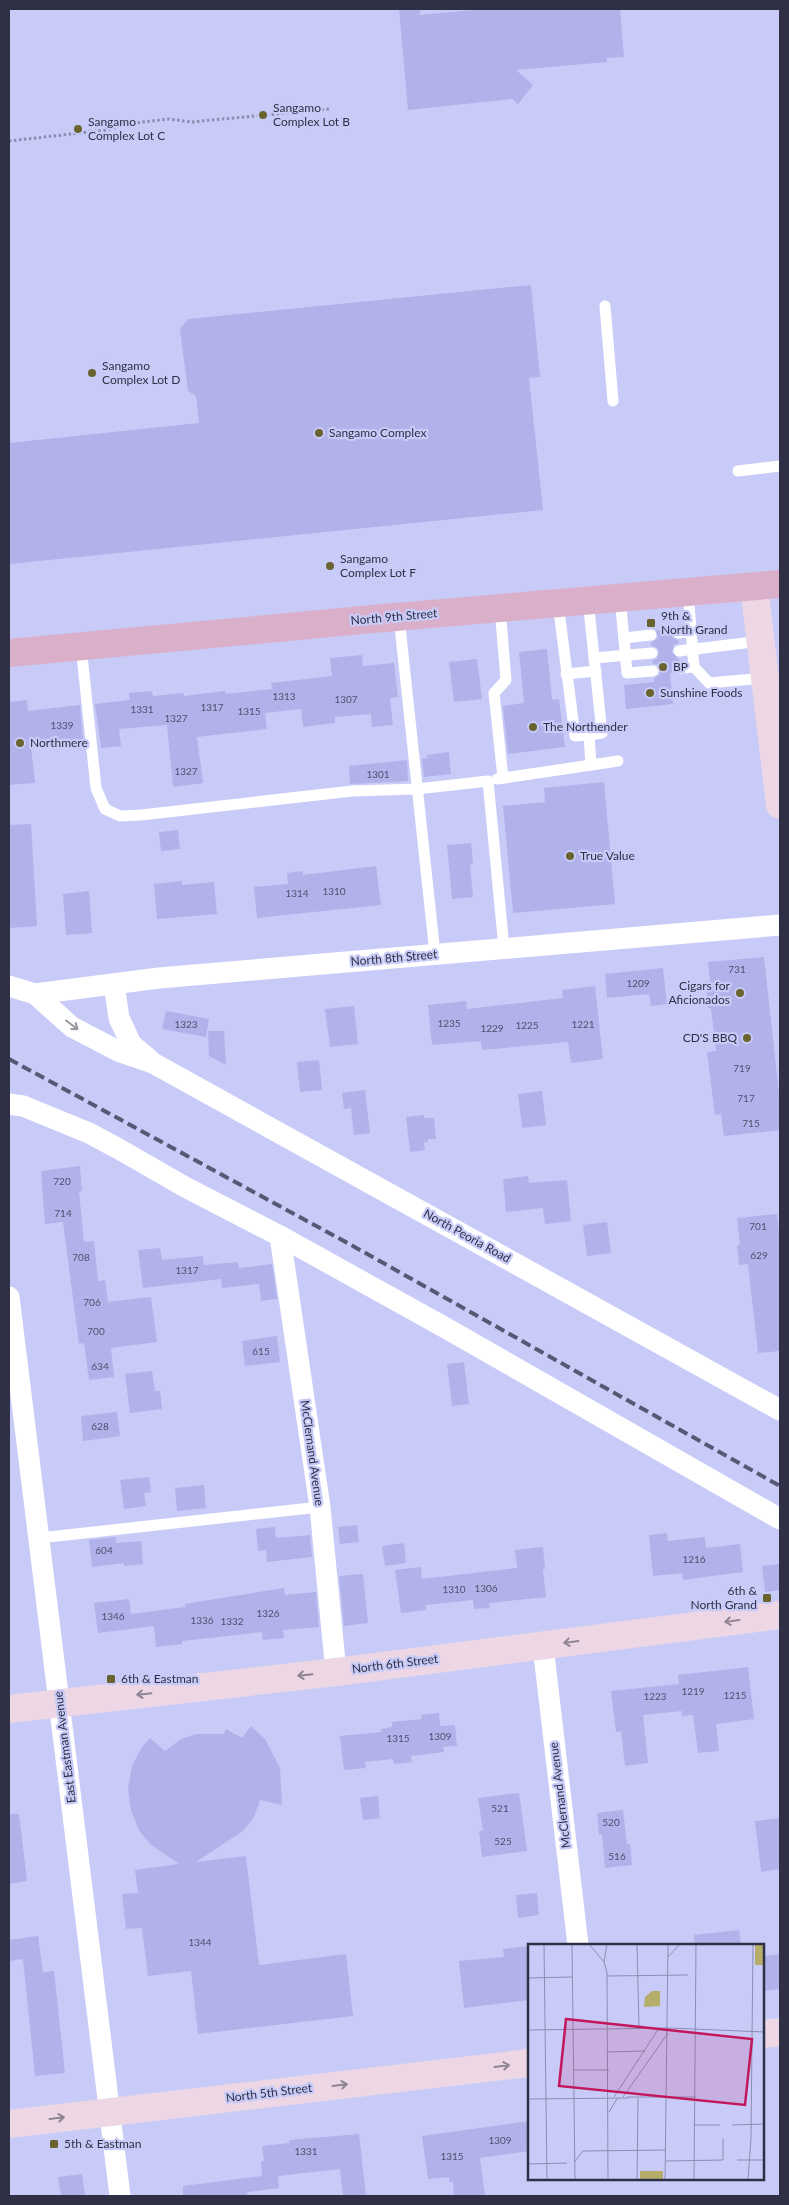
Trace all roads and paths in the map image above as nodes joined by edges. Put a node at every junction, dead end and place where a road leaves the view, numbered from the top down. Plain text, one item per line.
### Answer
1 (330, 109) dead end
2 (9, 142) edge
3 (605, 306) dead end
4 (613, 401) dead end
5 (780, 466) edge
6 (738, 471) dead end
7 (767, 585) edge
8 (688, 592) junction
9 (620, 598) junction
10 (588, 600) junction
11 (558, 604) junction
12 (500, 608) junction
13 (399, 617) junction
14 (691, 632) junction
15 (678, 633) dead end
16 (650, 635) dead end
17 (624, 638) junction
18 (761, 641) junction
19 (81, 646) junction
20 (693, 650) junction
21 (679, 651) dead end
22 (9, 653) edge
23 (652, 653) dead end
24 (626, 656) junction
25 (594, 658) junction
26 (694, 667) junction
27 (681, 668) dead end
28 (596, 671) junction
29 (653, 671) dead end
30 (566, 674) junction
31 (765, 678) junction
32 (589, 735) junction
33 (618, 761) dead end
34 (778, 762) edge
35 (591, 765) junction
36 (504, 778) junction
37 (488, 781) junction
38 (417, 789) junction
39 (780, 805) edge
40 (780, 926) edge
41 (504, 948) junction
42 (435, 954) junction
43 (114, 984) junction
44 (9, 986) edge
45 (34, 994) junction
46 (153, 1063) junction
47 (9, 1104) edge
48 (280, 1236) junction
49 (9, 1297) edge
50 (12, 1345) edge
51 (780, 1410) edge
52 (320, 1507) junction
53 (780, 1519) edge
54 (39, 1538) junction
55 (780, 1615) edge
56 (543, 1646) junction
57 (336, 1672) junction
58 (60, 1703) junction
59 (9, 1709) edge
60 (578, 1944) edge
61 (780, 2032) edge
62 (764, 2034) edge
63 (528, 2063) edge
64 (111, 2112) junction
65 (9, 2124) edge
66 (120, 2196) edge

1 - 2 path
3 - 4 lane
5 - 6 lane
7 - 8 main road, North 9th Street
7 - 18 main road
8 - 9 main road, North 9th Street
8 - 14 lane
9 - 10 main road, North 9th Street
9 - 17 lane
10 - 11 main road, North 9th Street
10 - 25 lane
11 - 12 main road, North 9th Street
11 - 30 lane
12 - 13 main road, North 9th Street
12 - 36 lane
13 - 19 main road, North 9th Street
13 - 38 lane
14 - 15 lane
14 - 20 lane
16 - 17 lane
17 - 24 lane
18 - 20 lane
18 - 31 main road
19 - 22 main road, North 9th Street
19 - 38 lane
20 - 21 lane
20 - 26 lane
23 - 24 lane
24 - 25 lane
24 - 29 lane
25 - 28 lane
26 - 27 lane
26 - 31 lane
28 - 30 lane
28 - 32 lane
30 - 32 lane
31 - 34 main road
32 - 35 lane
33 - 35 lane
34 - 39 main road
35 - 36 lane
36 - 37 lane
37 - 38 lane
37 - 41 lane
38 - 42 lane
40 - 41 street, North 8th Street
41 - 42 street, North 8th Street
42 - 43 street, North 8th Street
43 - 45 street, North 8th Street
43 - 46 street, North Peoria Road
44 - 45 street, North 8th Street
45 -> 46 street, North Peoria Road
46 - 51 street, North Peoria Road
47 - 48 street
48 - 52 street, McClernand Avenue
48 - 53 street
49 - 50 street, East Eastman Avenue
50 - 54 street, East Eastman Avenue
52 - 54 lane
52 - 57 street, McClernand Avenue
54 - 58 street, East Eastman Avenue
55 -> 56 main road, North 6th Street
56 - 57 main road, North 6th Street
56 - 60 street, McClernand Avenue
57 -> 58 main road, North 6th Street
58 - 59 main road, North 6th Street
58 - 64 street, East Eastman Avenue
61 - 62 main road
64 -> 63 main road, North 5th Street
65 -> 64 main road, North 5th Street
64 - 66 street, East Eastman Avenue

